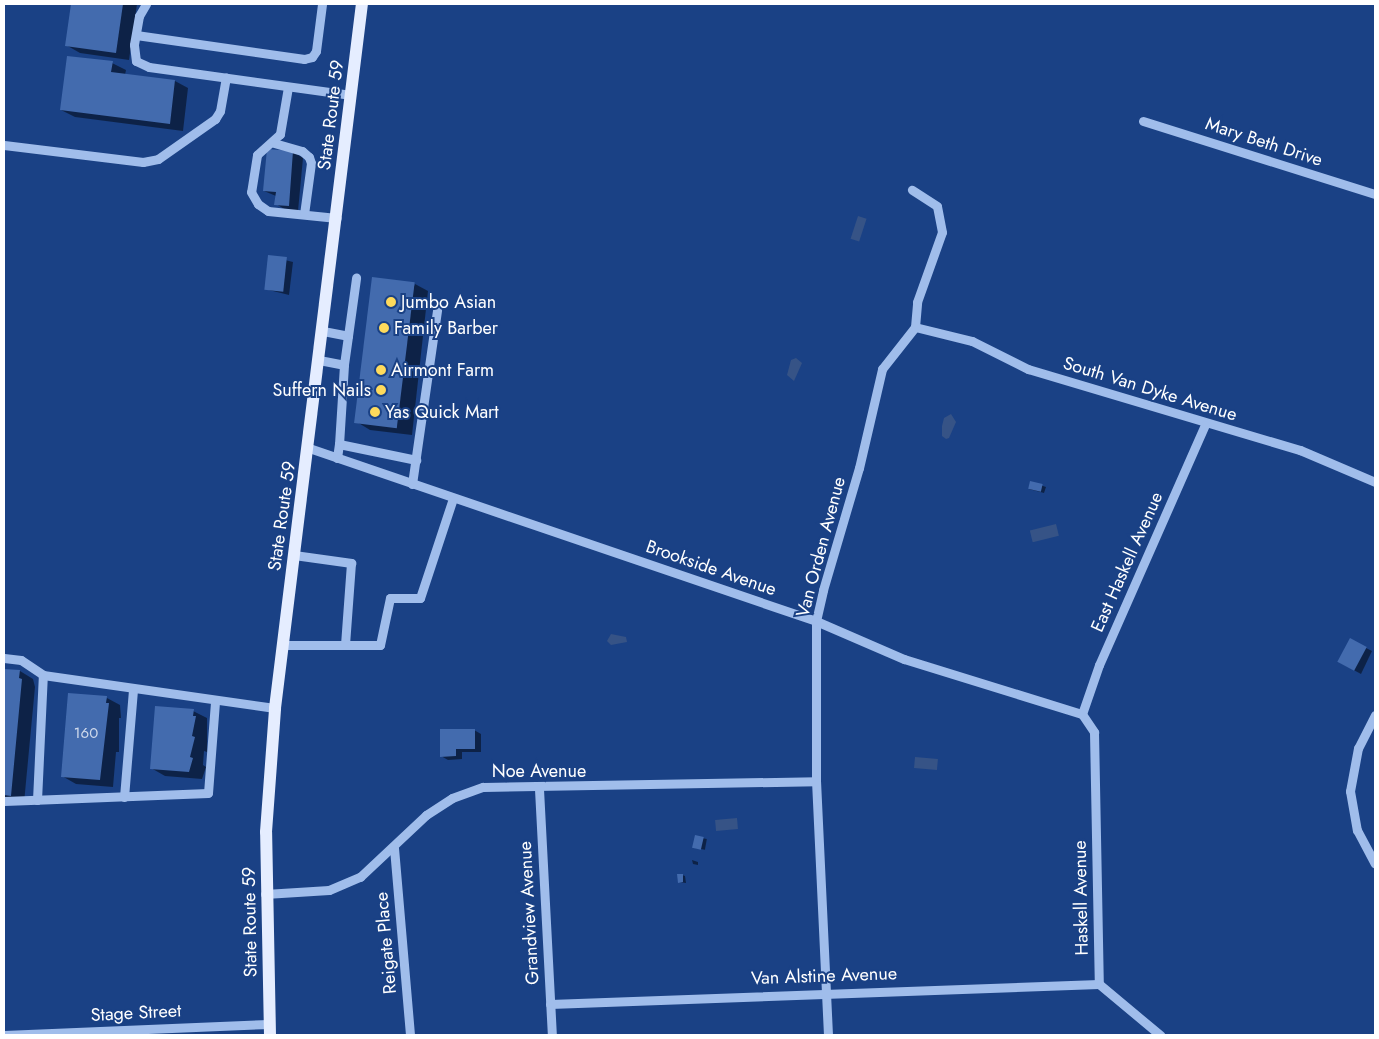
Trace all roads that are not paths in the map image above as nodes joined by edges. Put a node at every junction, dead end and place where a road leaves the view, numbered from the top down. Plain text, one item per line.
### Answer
1 (146, 4) edge
2 (322, 4) edge
3 (362, 4) edge
4 (136, 35) junction
5 (226, 78) junction
6 (288, 86) junction
7 (351, 95) junction
8 (1143, 121) dead end
9 (274, 143) junction
10 (4, 145) edge
11 (912, 190) dead end
12 (1375, 194) edge
13 (304, 214) junction
14 (336, 218) junction
15 (356, 278) dead end
16 (437, 310) dead end
17 (915, 327) junction
18 (323, 331) junction
19 (348, 336) junction
20 (319, 360) junction
21 (344, 365) junction
22 (1205, 424) junction
23 (340, 444) junction
24 (308, 448) junction
25 (336, 458) junction
26 (416, 460) junction
27 (1375, 482) edge
28 (412, 484) junction
29 (453, 498) junction
30 (294, 555) junction
31 (816, 622) junction
32 (283, 645) junction
33 (345, 645) junction
34 (4, 658) edge
35 (43, 676) junction
36 (133, 690) junction
37 (215, 702) junction
38 (275, 708) junction
39 (1082, 714) junction
40 (1375, 715) edge
41 (816, 781) junction
42 (539, 788) junction
43 (124, 796) junction
44 (37, 800) junction
45 (4, 801) edge
46 (394, 848) junction
47 (1375, 864) edge
48 (265, 894) junction
49 (1099, 984) junction
50 (825, 992) junction
51 (550, 1004) junction
52 (270, 1030) edge
53 (4, 1035) edge
54 (410, 1035) edge
55 (552, 1035) edge
56 (828, 1035) edge
57 (1160, 1035) edge

1 - 4 street
2 - 4 street
3 - 7 main road, State Route 59
4 - 5 street
5 - 6 street
5 - 10 street
6 - 7 street
6 - 9 street
7 - 14 main road, State Route 59
8 - 12 street, Mary Beth Drive
9 - 13 street
9 - 13 street
11 - 17 street
13 - 14 street
14 - 18 main road, State Route 59
15 - 19 street
16 - 26 street
17 - 22 street, South Van Dyke Avenue
17 - 31 street, Van Orden Avenue
18 - 19 street
18 - 20 main road, State Route 59
19 - 21 street
20 - 21 street
20 - 24 main road, State Route 59
21 - 23 street
22 - 27 street, South Van Dyke Avenue
22 - 39 street, East Haskell Avenue
23 - 25 street
23 - 26 street
24 - 25 street, Brookside Avenue
24 - 30 main road, State Route 59
25 - 28 street, Brookside Avenue
26 - 28 street
28 - 29 street, Brookside Avenue
29 - 31 street, Brookside Avenue
29 - 33 street
30 - 32 main road, State Route 59
30 - 33 street
31 - 39 street, Brookside Avenue
31 - 41 street, Van Orden Avenue
32 - 33 street
32 - 38 main road, State Route 59
34 - 35 street
35 - 36 street
35 - 44 street
36 - 37 street
36 - 43 street
37 - 38 street
37 - 43 street
38 - 48 main road, State Route 59
39 - 49 street, Haskell Avenue
40 - 47 street
41 - 42 street, Noe Avenue
41 - 50 street, Van Orden Avenue
42 - 46 street, Noe Avenue
42 - 51 street, Grandview Avenue
43 - 44 street
44 - 45 street
46 - 48 street, Noe Avenue
46 - 54 street, Reigate Place
48 - 52 main road, State Route 59
49 - 50 street, Van Alstine Avenue
49 - 57 street
50 - 51 street, Van Alstine Avenue
50 - 56 street, Van Orden Avenue
51 - 55 street, Grandview Avenue
52 - 53 street, Stage Street

